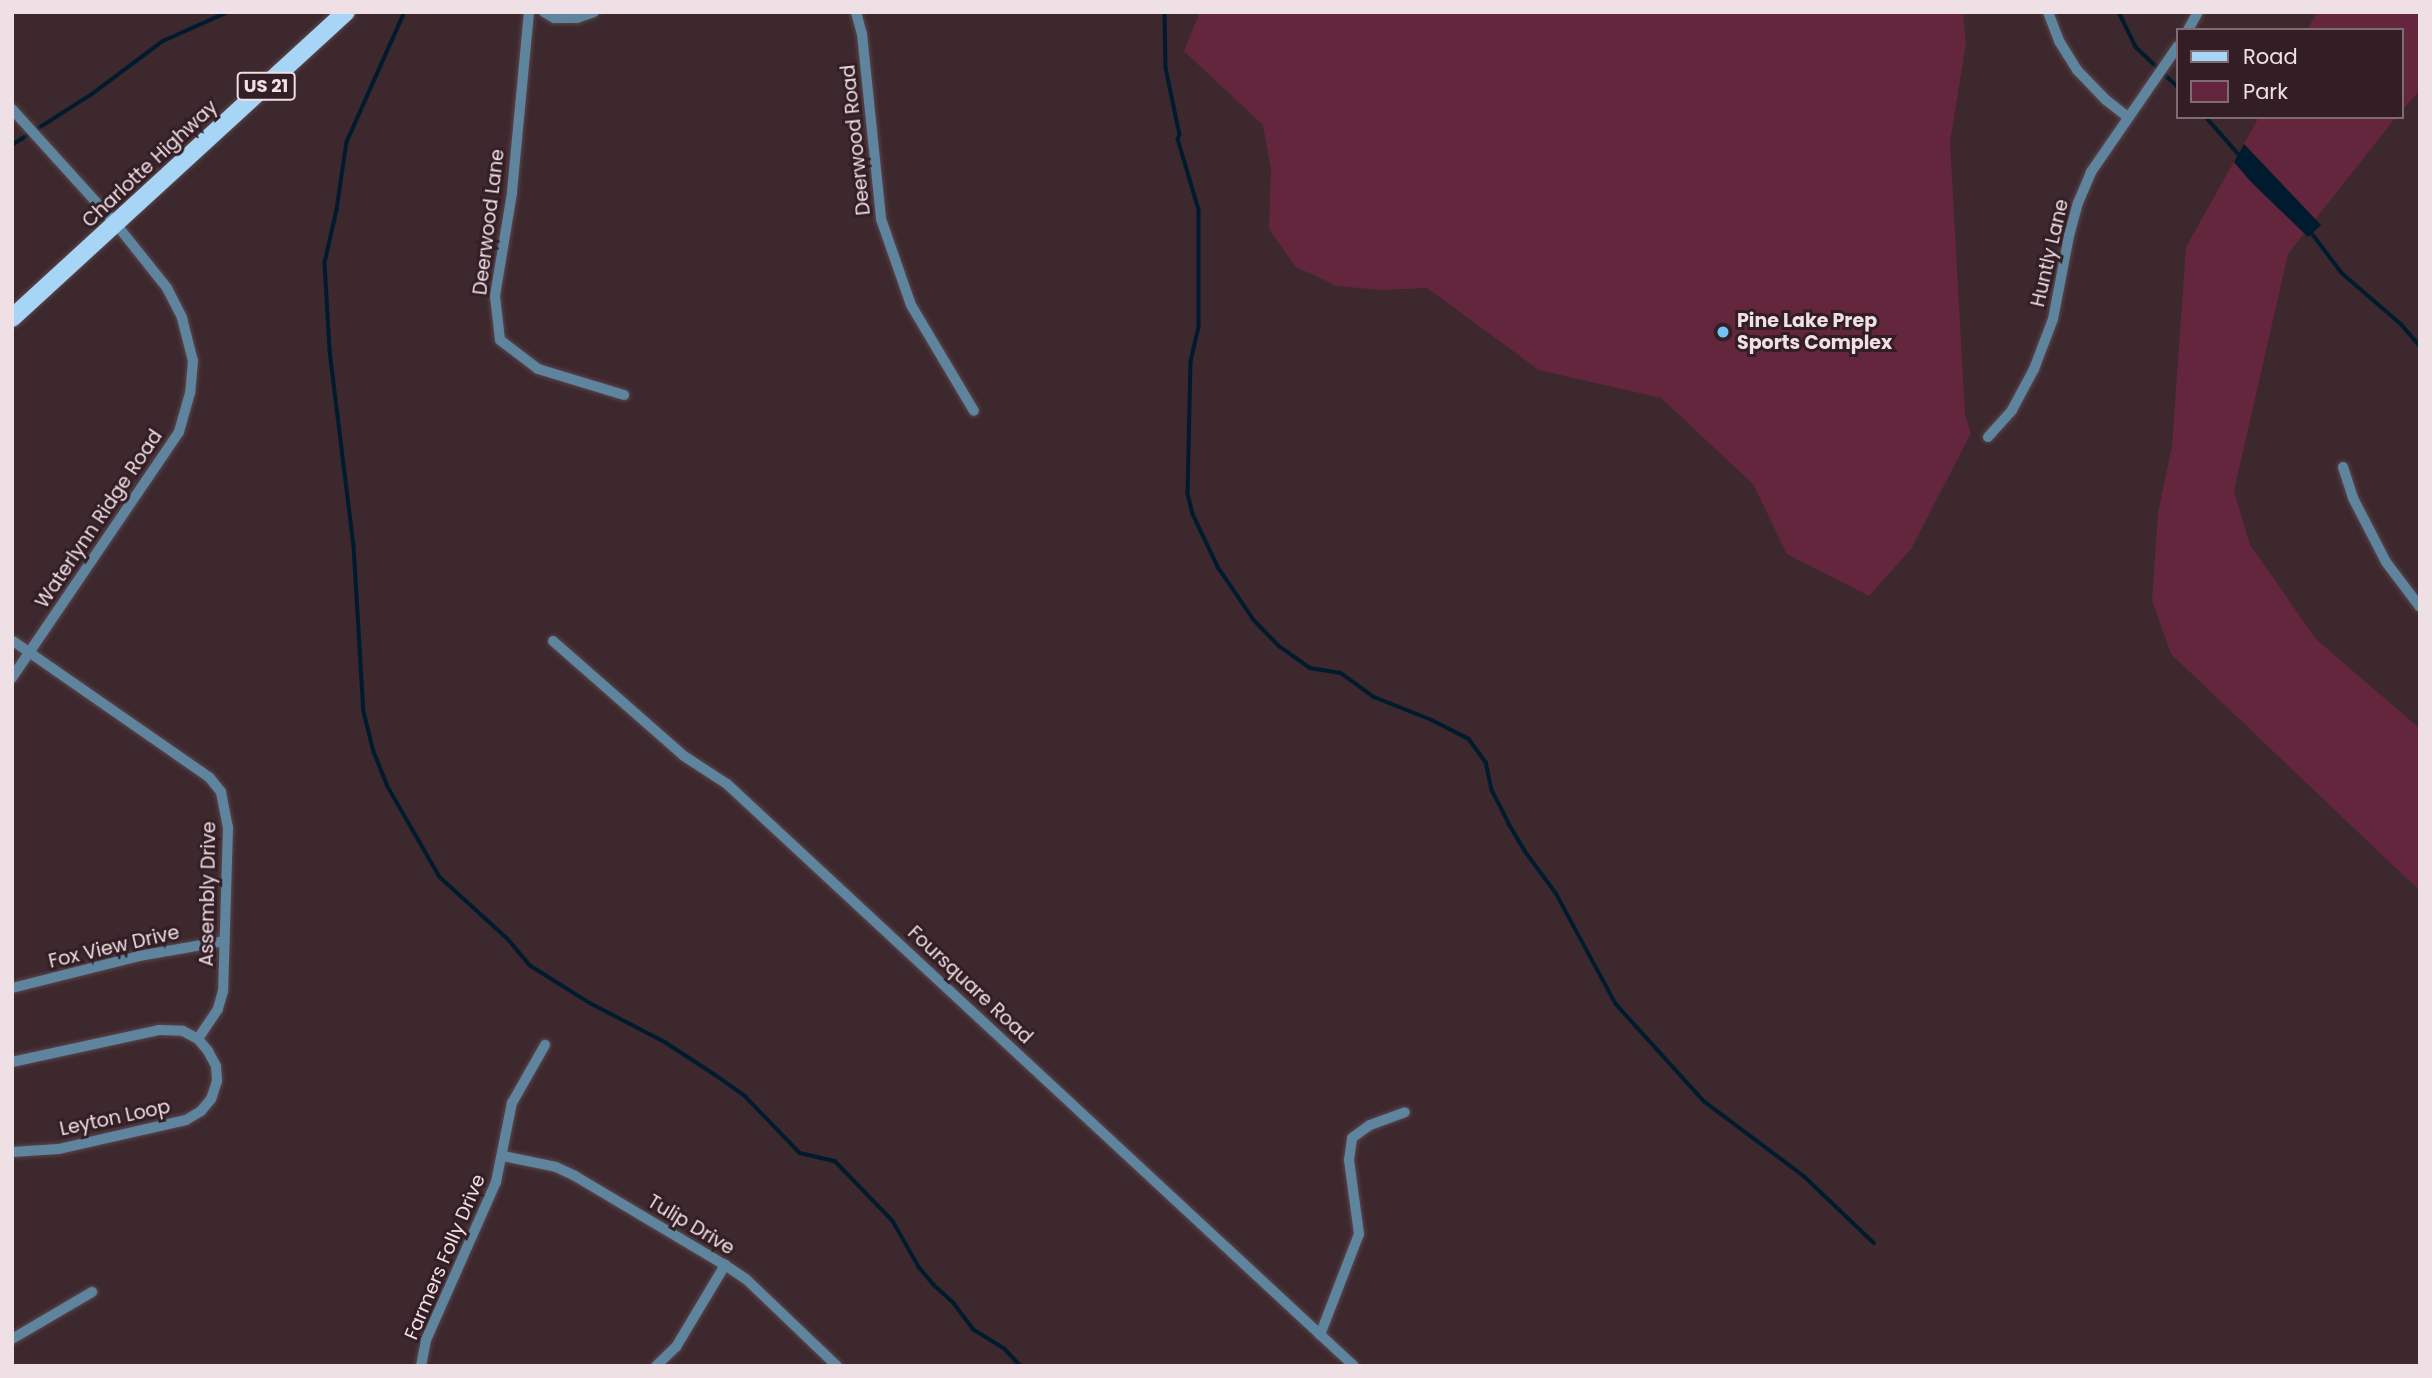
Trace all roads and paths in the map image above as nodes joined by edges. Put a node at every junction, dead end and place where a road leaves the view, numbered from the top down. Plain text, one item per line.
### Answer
1 (346, 12) edge
2 (529, 12) edge
3 (544, 12) edge
4 (594, 12) edge
5 (856, 12) edge
6 (2048, 12) edge
7 (2198, 12) edge
8 (2189, 28) edge
9 (2176, 49) edge
10 (12, 109) edge
11 (2128, 117) junction
12 (116, 224) junction
13 (12, 318) edge
14 (624, 395) dead end
15 (974, 411) dead end
16 (1988, 437) dead end
17 (2343, 467) dead end
18 (2420, 607) edge
19 (13, 641) edge
20 (552, 641) dead end
21 (29, 653) junction
22 (12, 678) edge
23 (225, 941) junction
24 (12, 988) edge
25 (198, 1039) junction
26 (545, 1045) dead end
27 (12, 1062) edge
28 (1405, 1112) dead end
29 (12, 1152) edge
30 (503, 1156) junction
31 (725, 1265) junction
32 (92, 1292) dead end
33 (1320, 1335) junction
34 (12, 1339) edge
35 (421, 1366) edge
36 (656, 1366) edge
37 (837, 1366) edge
38 (1354, 1366) edge

1 - 12 main road, Charlotte Highway / US 21
2 - 14 street, Deerwood Lane
3 - 4 street
5 - 15 street, Deerwood Road
6 - 11 street
7 - 8 street
9 - 11 street, Huntly Lane
10 - 12 street, Waterlynn Ridge Road
11 - 16 street, Huntly Lane
12 - 13 main road, Charlotte Highway / US 21
12 - 21 street, Waterlynn Ridge Road
17 - 18 street
19 - 21 street, Assembly Drive
20 - 33 street, Foursquare Road
21 - 22 street, Waterlynn Ridge Road
21 - 23 street, Assembly Drive
23 - 24 street, Fox View Drive
23 - 25 street, Assembly Drive
25 - 27 street
25 - 29 street, Leyton Loop
26 - 30 street, Farmers Folly Drive
28 - 33 street
30 - 31 street, Tulip Drive
30 - 35 street, Farmers Folly Drive
31 - 36 street
31 - 37 street, Tulip Drive
32 - 34 street
33 - 38 street, Foursquare Road

